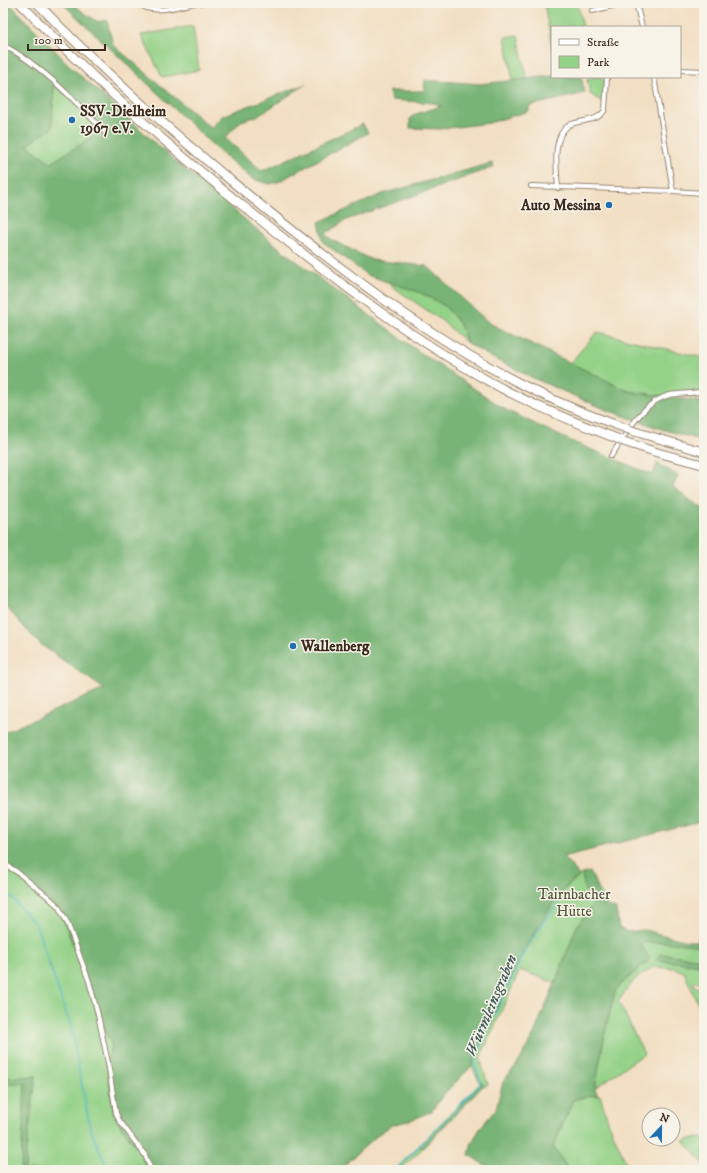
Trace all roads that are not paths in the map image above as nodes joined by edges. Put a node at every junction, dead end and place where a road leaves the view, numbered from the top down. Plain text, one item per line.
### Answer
1 (20, 3) edge
2 (37, 3) edge
3 (138, 3) edge
4 (196, 3) edge
5 (239, 3) edge
6 (247, 3) edge
7 (624, 3) edge
8 (636, 3) edge
9 (592, 11) dead end
10 (642, 26) edge
11 (3, 46) edge
12 (681, 70) edge
13 (704, 71) edge
14 (607, 78) edge
15 (654, 78) edge
16 (105, 132) dead end
17 (531, 186) dead end
18 (558, 188) junction
19 (673, 191) junction
20 (704, 193) edge
21 (704, 391) edge
22 (704, 452) edge
23 (611, 456) dead end
24 (704, 465) edge
25 (3, 863) edge
26 (152, 1170) edge

1 - 24 highway
2 - 22 highway
3 - 4 street
4 - 5 street
5 - 6 street
7 - 9 street
8 - 10 street
11 - 16 street
12 - 13 street
14 - 18 street
15 - 19 street
17 - 18 street
18 - 19 street
19 - 20 street
21 - 23 street
25 - 26 street

